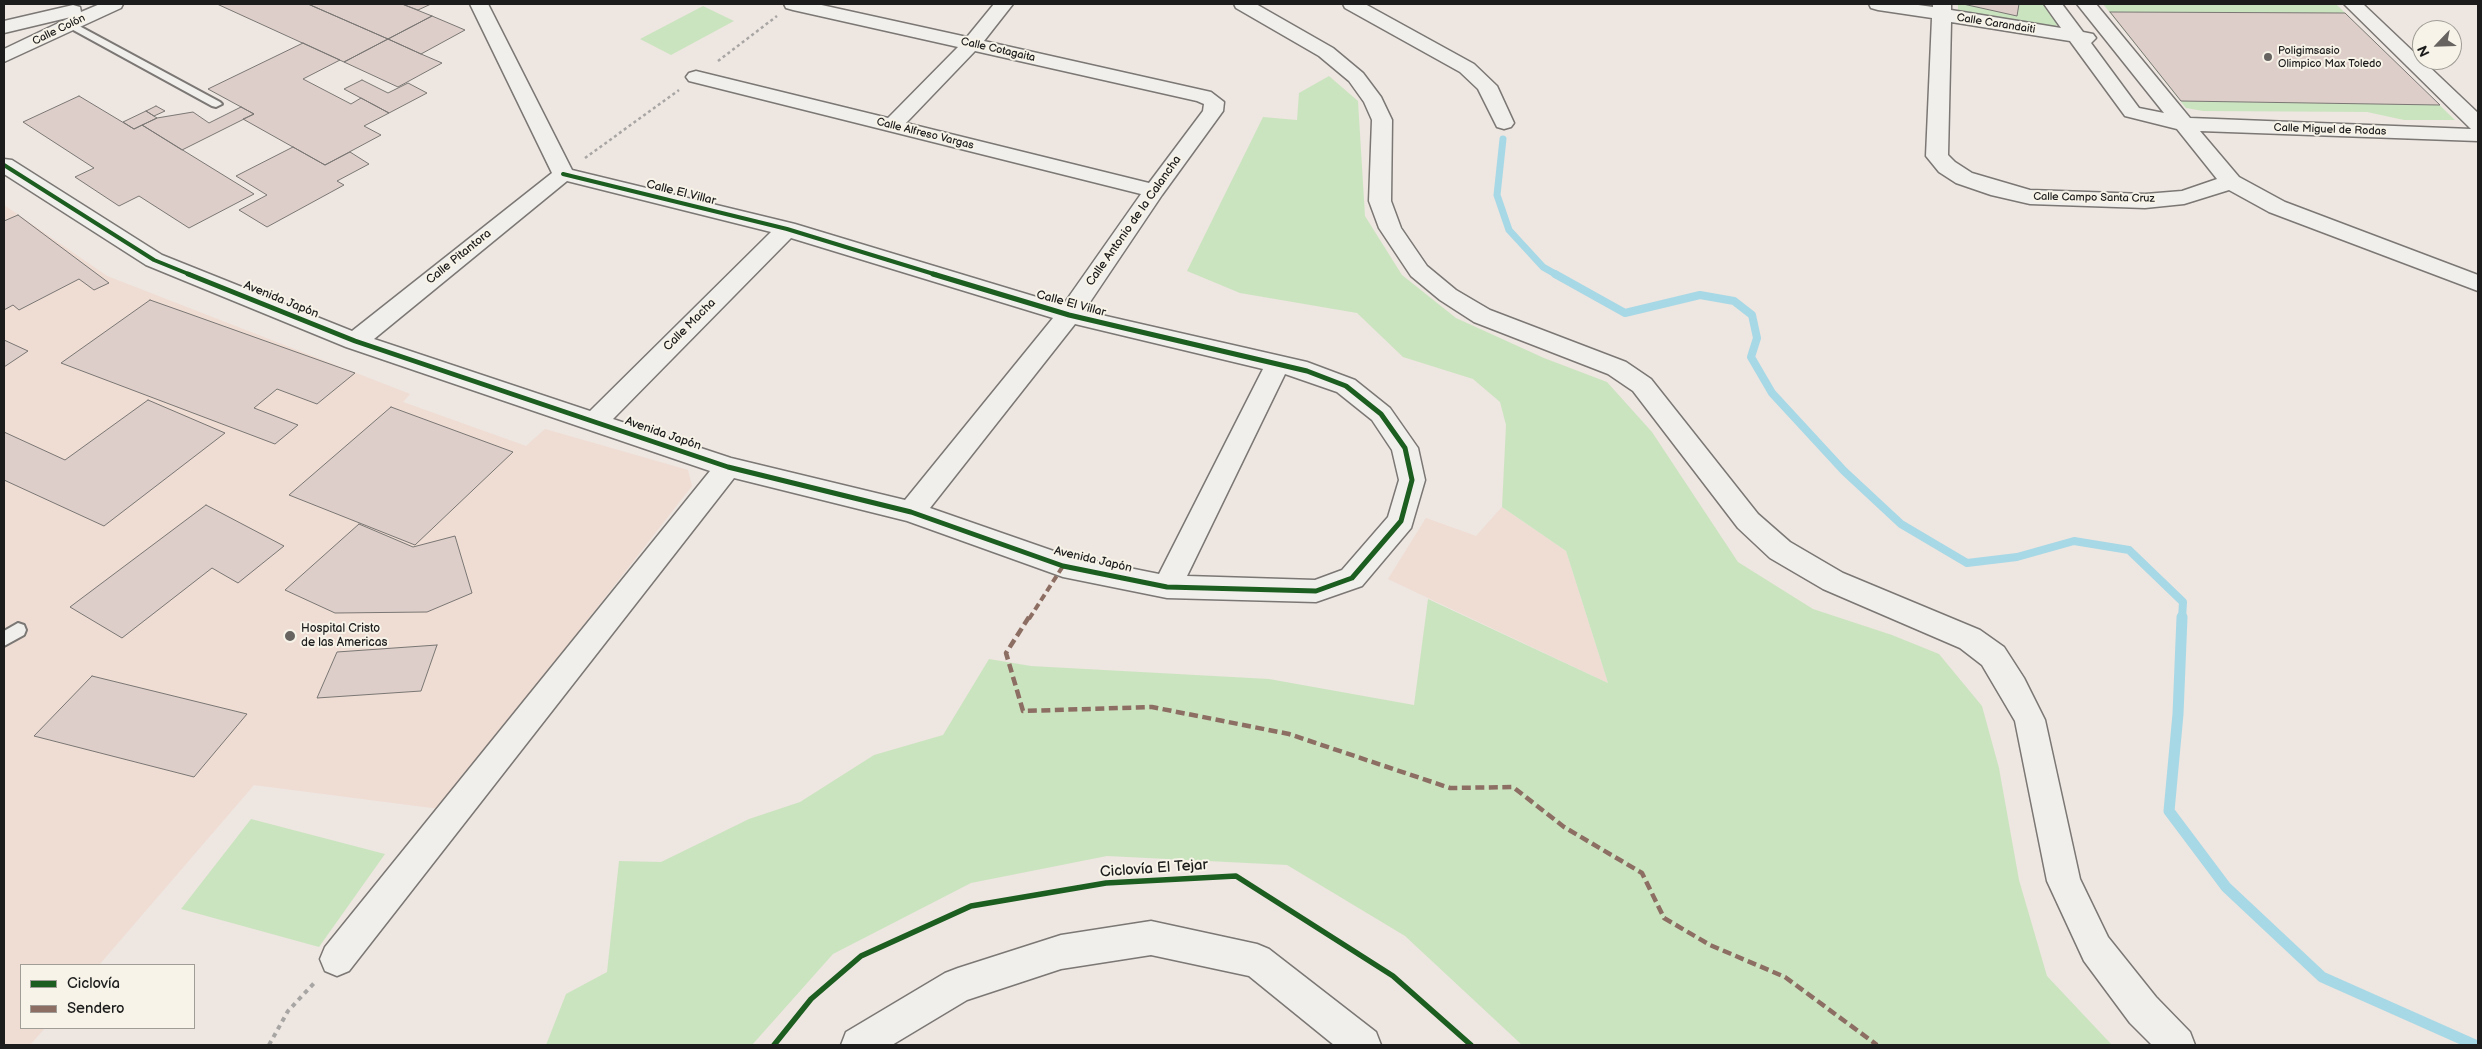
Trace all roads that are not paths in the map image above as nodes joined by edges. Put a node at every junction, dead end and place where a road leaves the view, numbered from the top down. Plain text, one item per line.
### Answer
1 (102, 4) edge
2 (114, 4) edge
3 (479, 4) edge
4 (793, 4) edge
5 (1004, 4) edge
6 (1243, 4) edge
7 (1352, 4) edge
8 (1878, 4) edge
9 (2053, 4) edge
10 (2086, 4) edge
11 (2352, 4) edge
12 (1942, 10) edge
13 (70, 24) junction
14 (4, 27) edge
15 (2078, 37) junction
16 (2114, 39) junction
17 (972, 44) junction
18 (4, 56) edge
19 (696, 77) dead end
20 (1204, 96) joint
21 (216, 104) dead end
22 (1504, 124) dead end
23 (2182, 124) junction
24 (2478, 124) edge
25 (892, 126) junction
26 (2478, 136) edge
27 (4, 165) edge
28 (564, 174) junction
29 (2231, 182) junction
30 (1154, 191) junction
31 (787, 229) junction
32 (2478, 283) edge
33 (1070, 315) junction
34 (355, 341) junction
35 (1278, 364) junction
36 (594, 422) junction
37 (728, 467) junction
38 (911, 512) junction
39 (1352, 578) joint
40 (1167, 586) junction
41 (18, 630) dead end
42 (4, 639) edge
43 (338, 958) road end
44 (859, 1045) edge
45 (1363, 1045) edge
46 (2176, 1045) edge

1 - 14 street
2 - 13 street, Calle Colón
3 - 28 street
4 - 17 street, Calle Cotagaita
5 - 17 street
6 - 46 street
7 - 22 street
8 - 12 street, Calle Carandaiti
9 - 15 street, Calle Miguel de Rodas
10 - 16 street
11 - 24 street
12 - 15 street, Calle Carandaiti
12 - 29 street, Calle Campo Santa Cruz
13 - 18 street, Calle Colón
13 - 21 lane
15 - 16 street, Calle Carandaiti
15 - 23 street, Calle Miguel de Rodas
16 - 23 street
17 - 20 street, Calle Cotagaita
17 - 25 street
19 - 25 street, Calle Alfreso Vargas
20 - 30 street, Calle Antonio de la Calancha
23 - 26 street, Calle Miguel de Rodas
23 - 29 street
25 - 30 street, Calle Alfreso Vargas
27 - 34 street, Avenida Japón
28 - 31 street, Calle El Villar
28 - 34 street, Calle Pitantora
29 - 32 street
30 - 33 street, Calle Antonio de la Calancha
31 - 33 street, Calle El Villar
31 - 36 street, Calle Macha
33 - 35 street, Calle El Villar
33 - 38 street, Calle Antonio de la Calancha
34 - 36 street, Avenida Japón
35 - 39 street, Calle El Villar
35 - 40 street
36 - 37 street, Avenida Japón
37 - 38 street, Avenida Japón
37 - 43 street
38 - 40 street, Avenida Japón
39 - 40 street, Avenida Japón
41 - 42 lane
44 - 45 street

